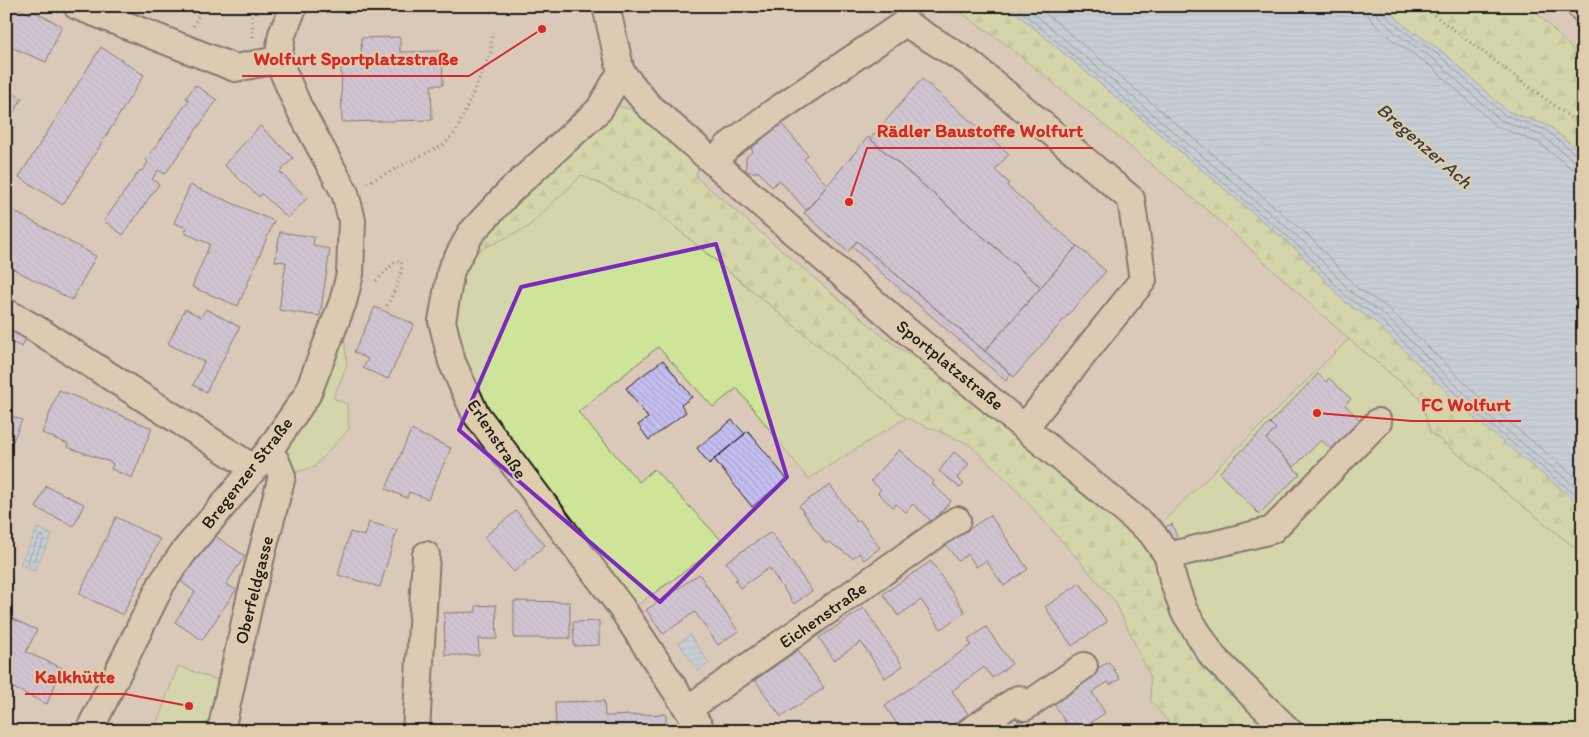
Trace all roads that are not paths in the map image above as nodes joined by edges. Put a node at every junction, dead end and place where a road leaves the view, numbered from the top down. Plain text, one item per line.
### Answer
1 (78, 6) edge
2 (294, 6) edge
3 (606, 6) edge
4 (1580, 6) edge
5 (1583, 9) edge
6 (278, 60) junction
7 (621, 72) junction
8 (714, 162) junction
9 (6, 312) edge
10 (1378, 422) dead end
11 (1025, 427) junction
12 (261, 460) junction
13 (957, 520) dead end
14 (426, 555) dead end
15 (1168, 556) junction
16 (1084, 666) dead end
17 (688, 709) junction
18 (89, 731) edge
19 (220, 731) edge
20 (416, 731) edge
21 (702, 731) edge
22 (970, 731) edge
23 (1289, 731) edge

1 - 6 street
2 - 6 street
3 - 7 street, Sportplatzstraße
4 - 5 street
6 - 12 street, Bregenzer Straße
7 - 8 street, Sportplatzstraße
7 - 17 street, Erlenstraße
8 - 11 street, Sportplatzstraße
8 - 11 street
9 - 12 street
10 - 15 street
11 - 15 street, Sportplatzstraße
12 - 18 street, Bregenzer Straße
12 - 19 street, Oberfeldgasse
13 - 17 street, Eichenstraße
14 - 20 street
15 - 23 street, Sportplatzstraße
16 - 22 street
17 - 21 street, Erlenstraße

